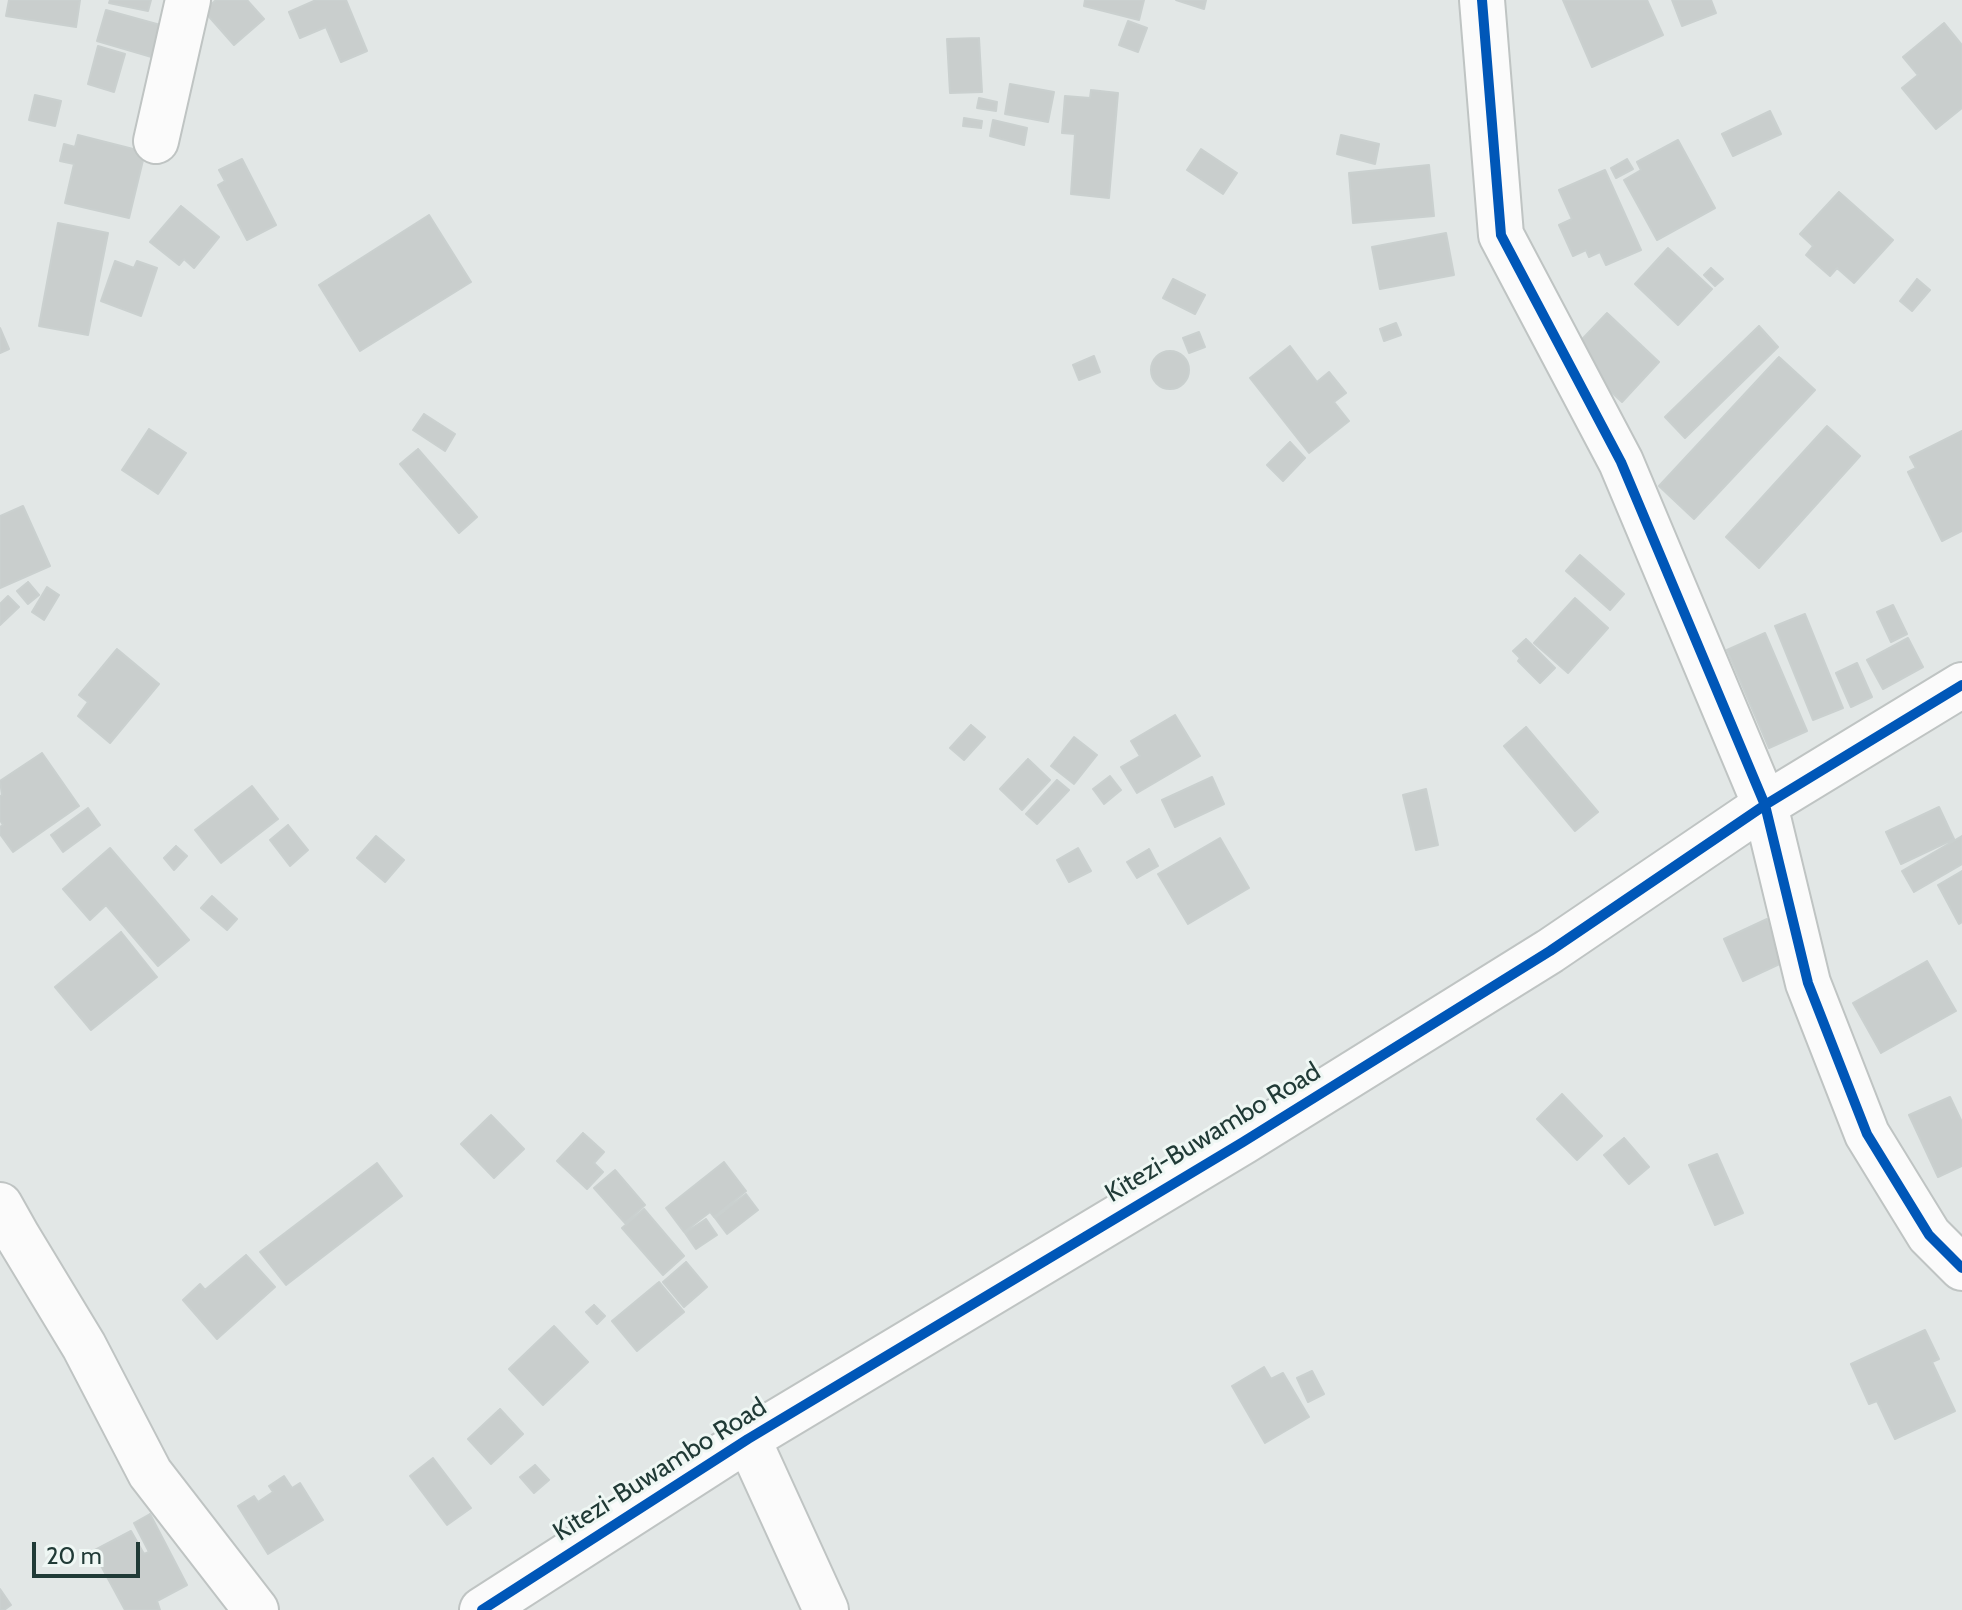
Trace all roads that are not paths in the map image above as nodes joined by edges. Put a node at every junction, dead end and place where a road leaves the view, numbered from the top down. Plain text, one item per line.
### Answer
1 (188, 0) edge
2 (1482, 0) edge
3 (156, 141) dead end
4 (1962, 685) edge
5 (1765, 805) junction
6 (0, 1205) edge
7 (1962, 1268) edge
8 (748, 1439) junction
9 (256, 1610) edge
10 (482, 1610) edge
11 (826, 1610) edge

1 - 3 street
2 - 5 street
4 - 5 street, Kitezi-Buwambo Road
5 - 7 street
5 - 8 street, Kitezi-Buwambo Road
6 - 9 street
8 - 10 street, Kitezi-Buwambo Road
8 - 11 street

